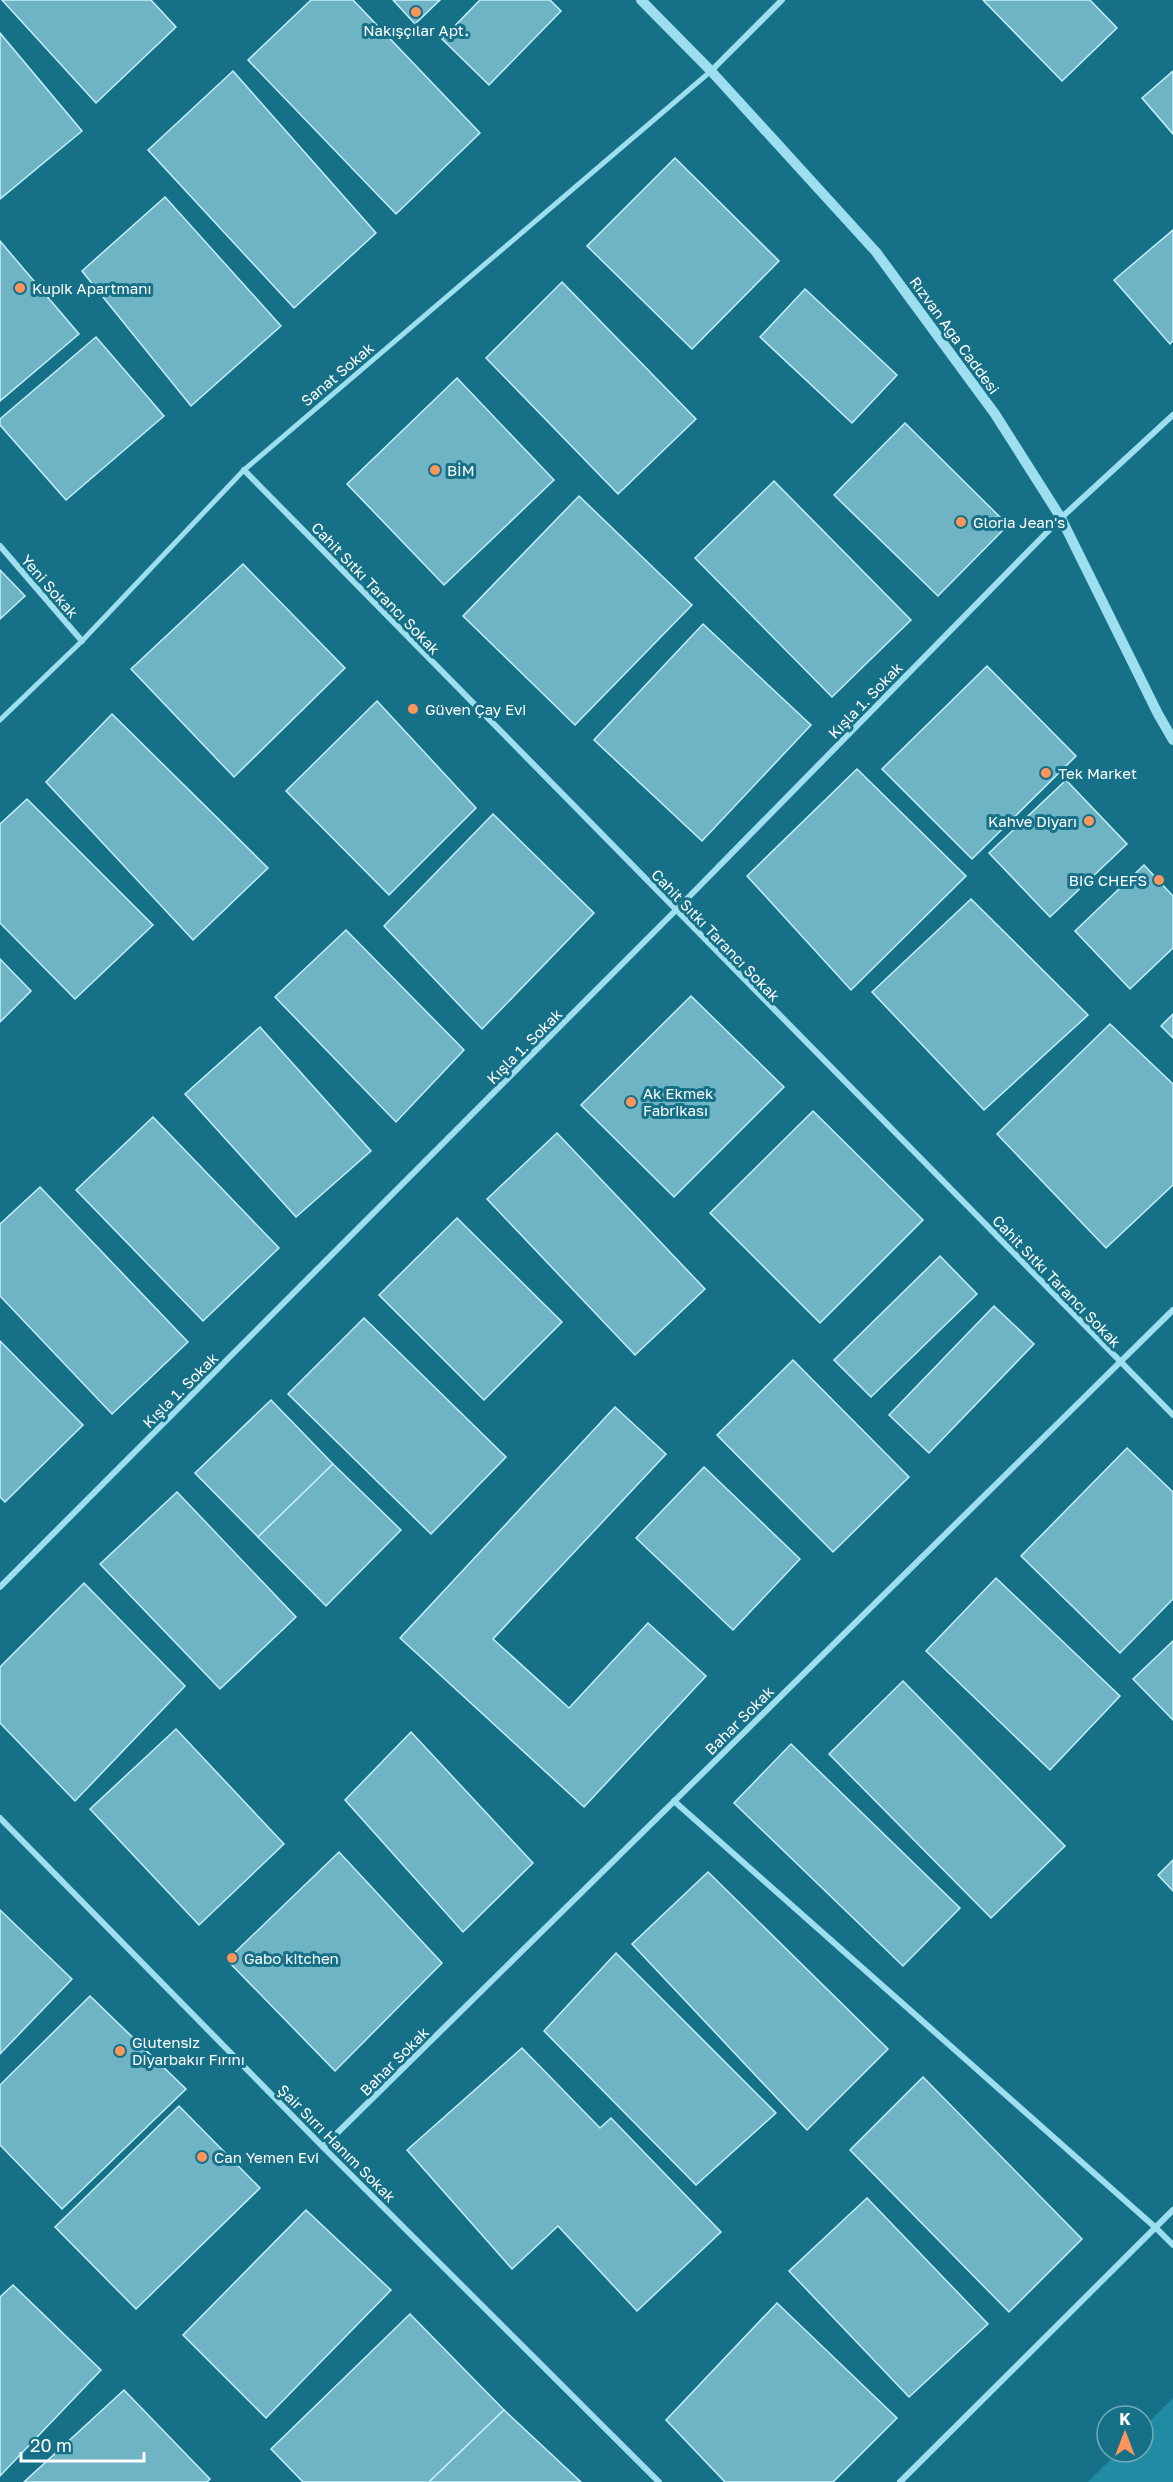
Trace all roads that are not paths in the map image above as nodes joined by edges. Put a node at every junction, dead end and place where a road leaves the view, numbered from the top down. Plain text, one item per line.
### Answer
1 (641, 0) edge
2 (782, 0) edge
3 (711, 70) junction
4 (1173, 415) edge
5 (244, 470) junction
6 (1060, 518) junction
7 (0, 546) edge
8 (82, 641) junction
9 (0, 720) edge
10 (1173, 740) edge
11 (676, 910) junction
12 (1173, 1310) edge
13 (1119, 1362) junction
14 (1173, 1415) edge
15 (0, 1587) edge
16 (674, 1801) junction
17 (0, 1818) edge
18 (324, 2147) junction
19 (1173, 2210) edge
20 (1156, 2228) junction
21 (1173, 2245) edge
22 (659, 2482) edge
23 (900, 2482) edge

1 - 3 street, Rızvan Ağa Caddesi
2 - 3 street
3 - 5 street, Sanat Sokak
3 - 6 street, Rızvan Ağa Caddesi
4 - 6 street, Kışla 1. Sokak
5 - 8 street, Sanat Sokak
5 - 11 street, Cahit Sıtkı Tarancı Sokak
6 - 10 street, Rızvan Ağa Caddesi
6 - 11 street, Kışla 1. Sokak
7 - 8 street, Yeni Sokak
8 - 9 street, Sanat Sokak
11 - 13 street, Cahit Sıtkı Tarancı Sokak
11 - 15 street, Kışla 1. Sokak
12 - 13 street, Bahar Sokak
13 - 14 street, Cahit Sıtkı Tarancı Sokak
13 - 16 street, Bahar Sokak
16 - 18 street, Bahar Sokak
16 - 20 street
17 - 18 street, Şair Sırrı Hanım Sokak
18 - 22 street, Şair Sırrı Hanım Sokak
19 - 20 street
20 - 21 street
20 - 23 street

